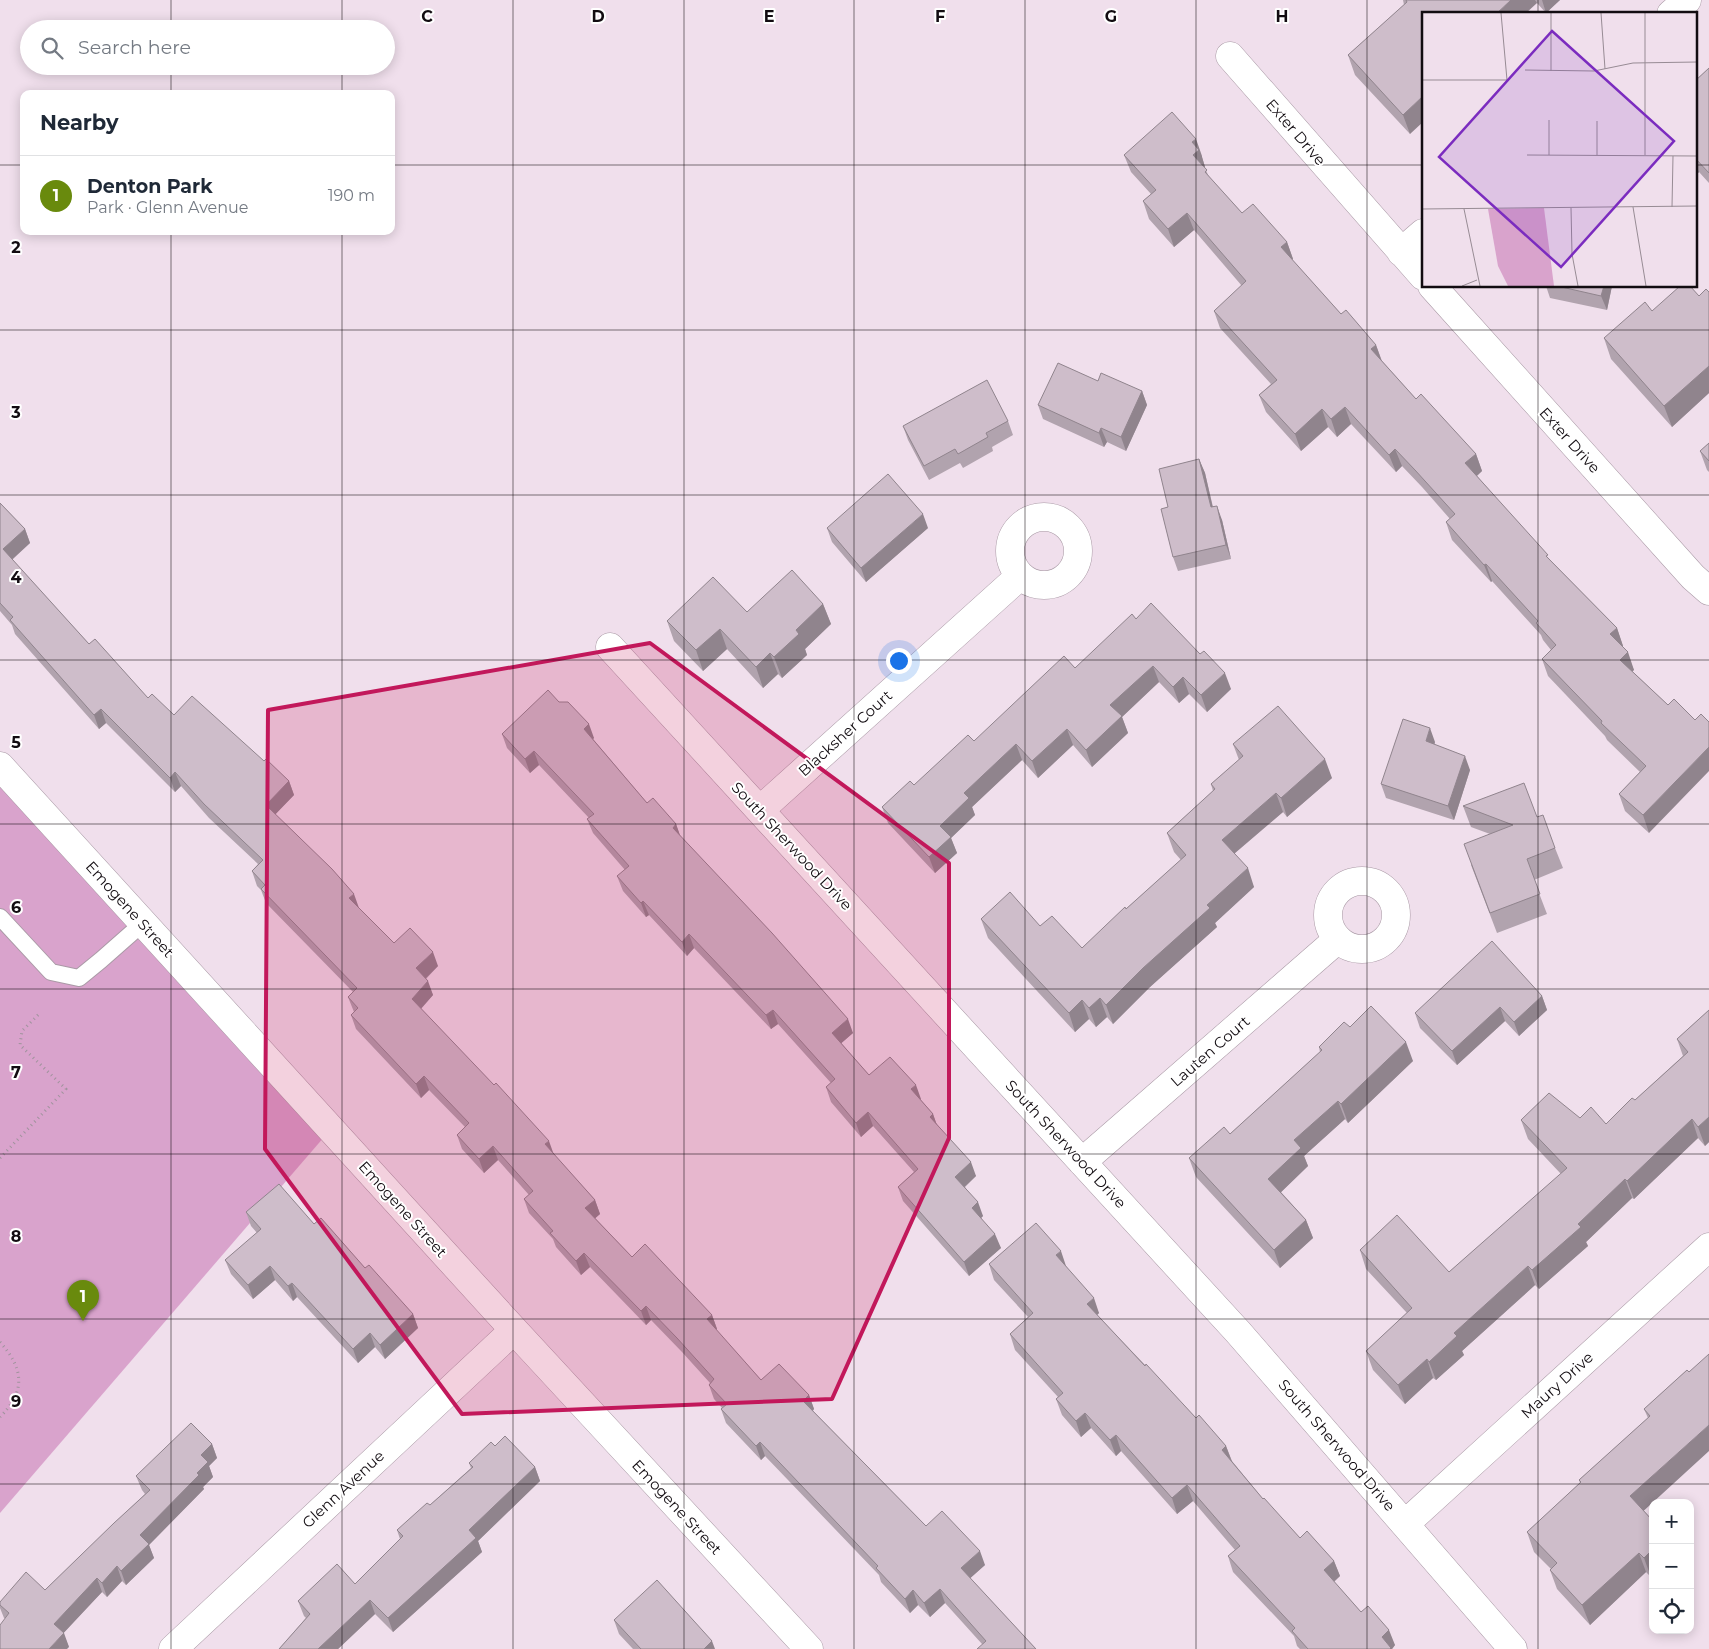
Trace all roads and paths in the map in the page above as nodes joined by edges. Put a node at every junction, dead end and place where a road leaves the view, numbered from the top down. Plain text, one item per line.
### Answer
1 (1687, 0) edge
2 (1673, 12) edge
3 (1230, 56) dead end
4 (1422, 234) edge
5 (1401, 252) junction
6 (1422, 275) edge
7 (1434, 288) edge
8 (1020, 576) dead end
9 (1709, 591) edge
10 (610, 647) dead end
11 (0, 766) edge
12 (760, 810) junction
13 (0, 917) edge
14 (143, 923) junction
15 (1338, 939) dead end
16 (39, 1014) dead end
17 (0, 1158) edge
18 (1082, 1162) junction
19 (1709, 1247) edge
20 (514, 1330) junction
21 (0, 1342) edge
22 (0, 1417) edge
23 (1405, 1524) junction
24 (173, 1649) edge
25 (809, 1649) edge
26 (1513, 1649) edge

1 - 2 street
3 - 5 street, Exter Drive
4 - 5 street
5 - 6 street, Exter Drive
7 - 9 street, Exter Drive
8 - 12 street, Blacksher Court
10 - 12 street, South Sherwood Drive
11 - 14 street, Emogene Street
12 - 18 street, South Sherwood Drive
13 - 14 lane
14 - 20 street, Emogene Street
15 - 18 street, Lauten Court
16 - 17 path
18 - 23 street, South Sherwood Drive
19 - 23 street, Maury Drive
20 - 24 street, Glenn Avenue
20 - 25 street, Emogene Street
21 - 22 path
23 - 26 street, South Sherwood Drive

